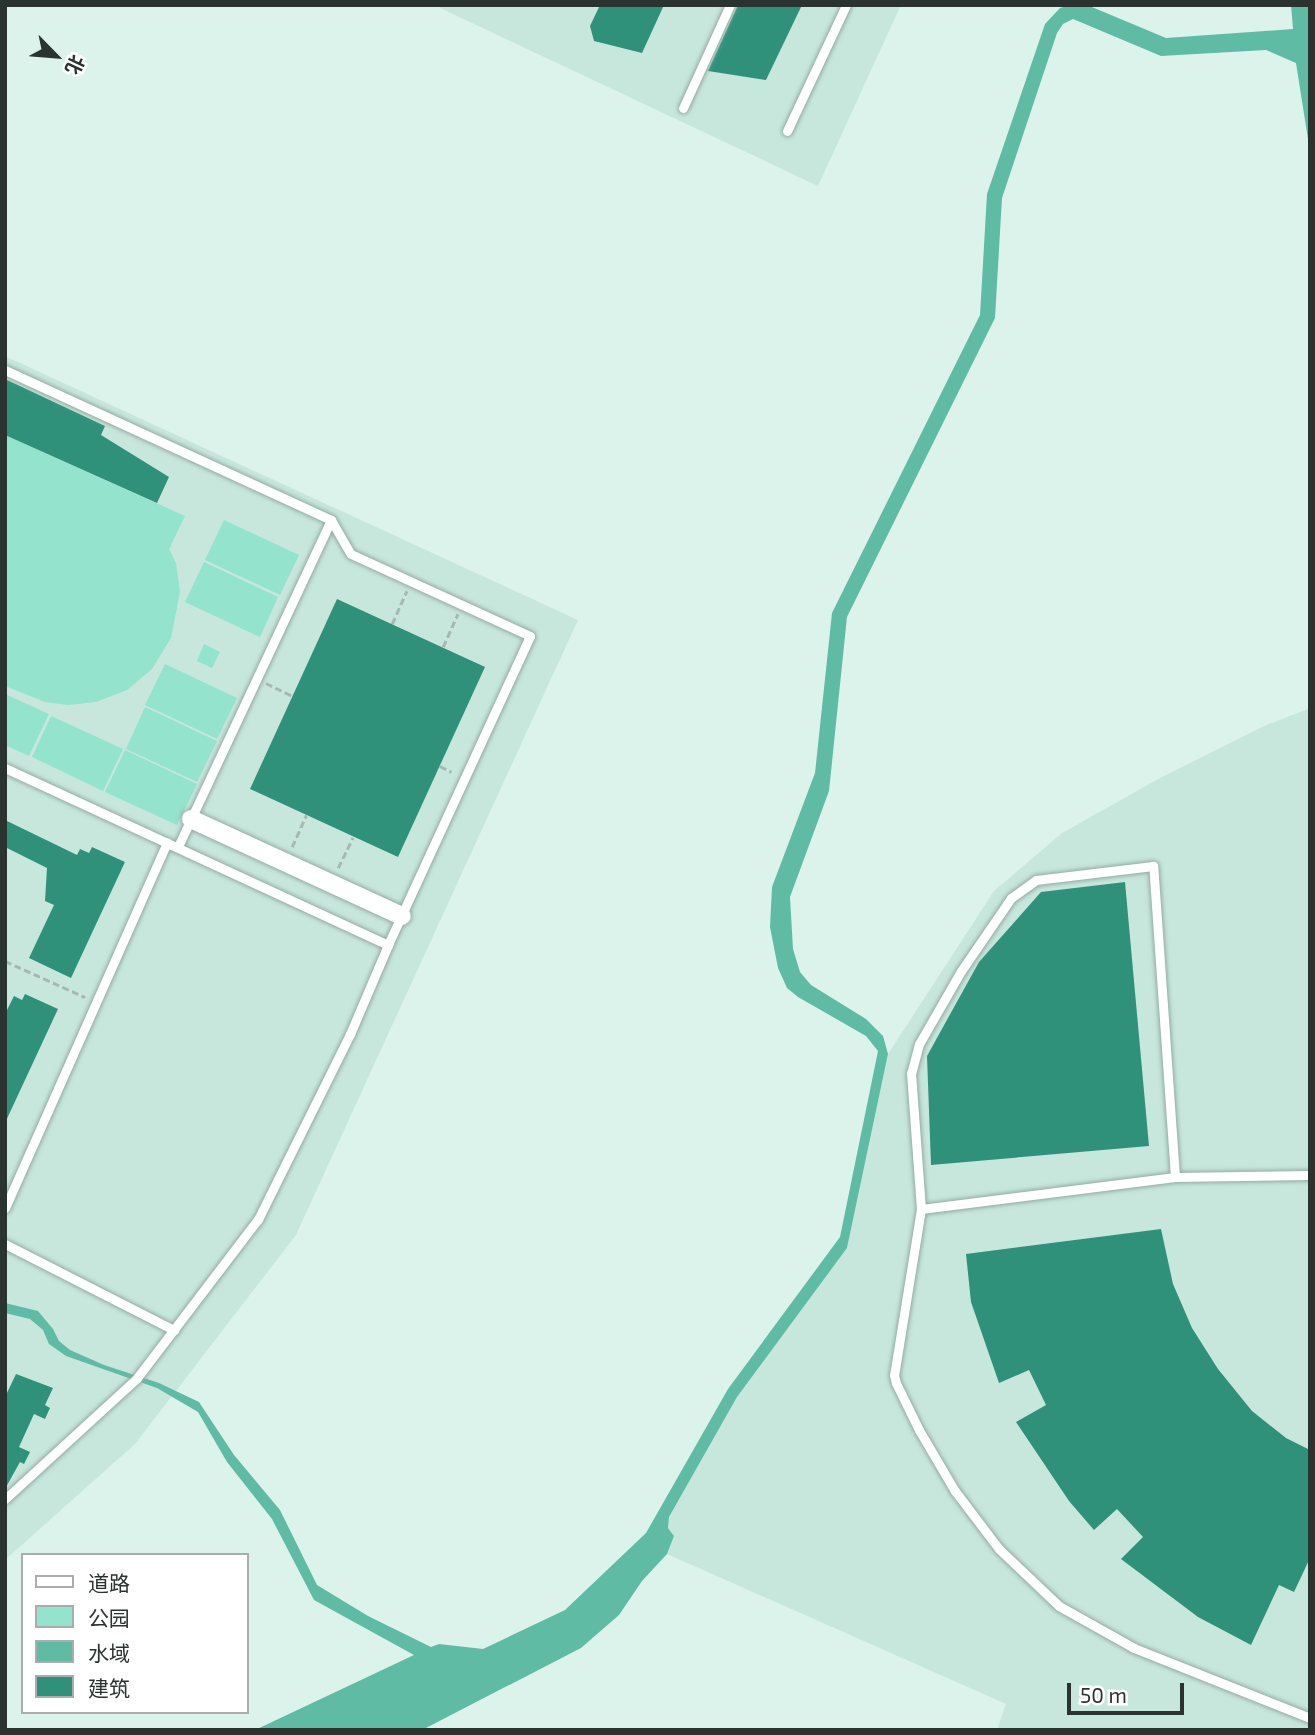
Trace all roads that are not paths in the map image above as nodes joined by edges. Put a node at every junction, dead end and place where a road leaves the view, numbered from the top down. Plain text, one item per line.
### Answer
1 (730, 5) edge
2 (846, 5) edge
3 (683, 108) dead end
4 (788, 131) dead end
5 (5, 370) edge
6 (331, 520) junction
7 (5, 768) edge
8 (191, 819) junction
9 (167, 842) junction
10 (178, 847) junction
11 (402, 916) junction
12 (388, 945) junction
13 (1310, 1175) edge
14 (1175, 1177) junction
15 (5, 1208) edge
16 (921, 1209) junction
17 (5, 1244) edge
18 (174, 1330) junction
19 (5, 1499) edge
20 (1310, 1718) edge

1 - 3 lane
2 - 4 lane
5 - 6 lane
6 - 8 lane
6 - 11 lane
7 - 9 lane
8 - 10 lane
8 - 11 street
9 - 10 lane
9 - 15 lane
10 - 12 lane
11 - 12 lane
12 - 18 lane
13 - 14 lane
14 - 16 lane
14 - 16 lane
16 - 20 lane
17 - 18 lane
18 - 19 lane

